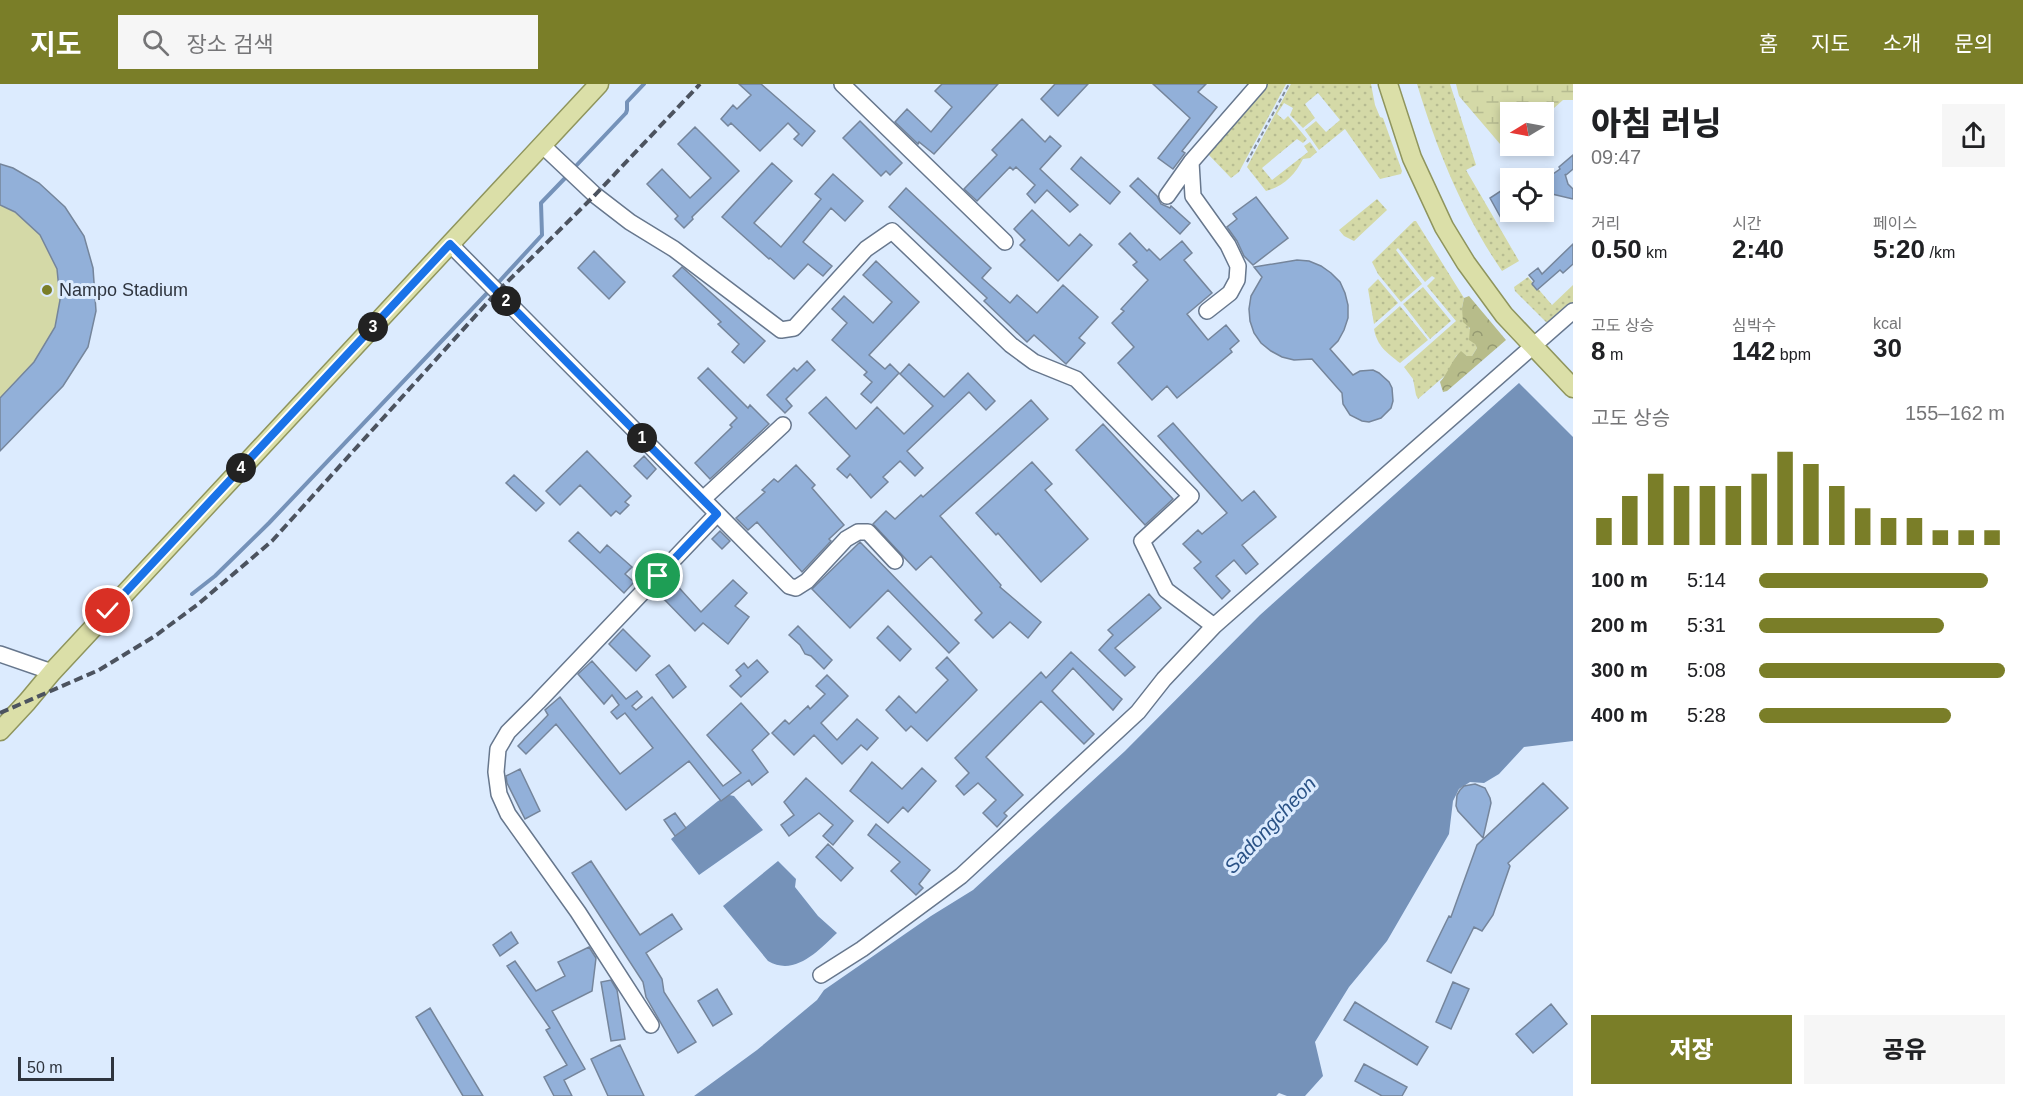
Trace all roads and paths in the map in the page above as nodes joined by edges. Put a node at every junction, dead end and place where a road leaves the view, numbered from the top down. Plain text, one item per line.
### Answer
1 (599, 84) edge
2 (842, 84) edge
3 (1259, 84) edge
4 (1288, 84) edge
5 (1388, 84) edge
6 (542, 145) junction
7 (1191, 162) junction
8 (1246, 162) dead end
9 (1167, 196) dead end
10 (1005, 242) dead end
11 (450, 244) junction
12 (1208, 311) dead end
13 (1573, 311) edge
14 (1533, 345) junction
15 (1573, 388) edge
16 (783, 425) dead end
17 (703, 500) junction
18 (717, 514) junction
19 (895, 561) dead end
20 (1214, 626) junction
21 (0, 654) edge
22 (52, 672) junction
23 (0, 731) edge
24 (821, 975) dead end
25 (651, 1025) dead end

1 - 6 main road
2 - 10 street
3 - 7 street
4 - 8 path
5 - 14 main road
6 - 11 main road
6 - 20 street
7 - 9 street
7 - 12 street
11 - 17 street
11 - 22 main road
13 - 14 street
14 - 15 main road
14 - 20 street
16 - 17 street
17 - 18 street
18 - 19 street
18 - 25 street
20 - 24 street
21 - 22 street
22 - 23 main road

